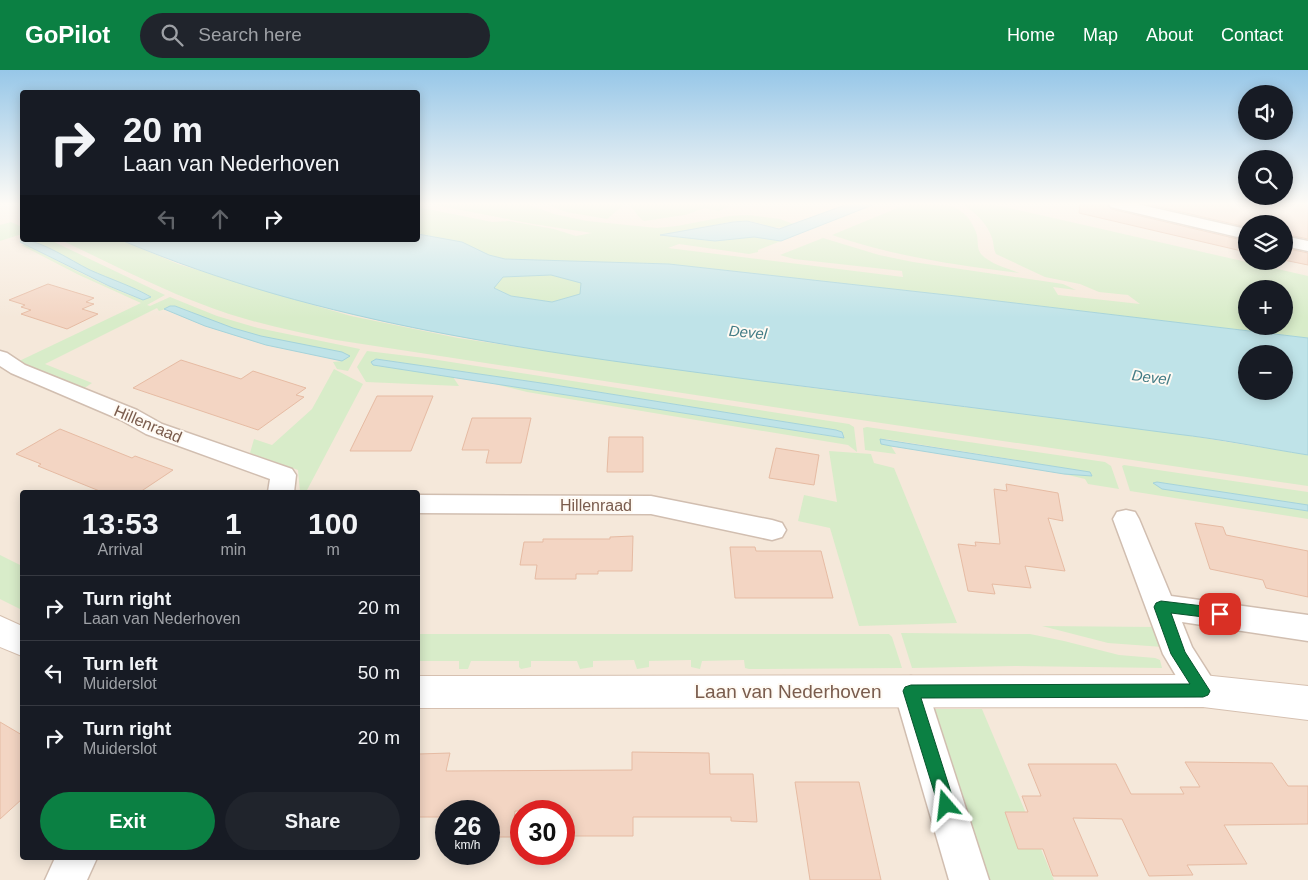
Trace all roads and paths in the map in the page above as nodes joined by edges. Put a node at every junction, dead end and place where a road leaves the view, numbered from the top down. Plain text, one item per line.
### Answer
1 (1293, 243) edge
2 (1308, 246) edge
3 (0, 357) edge
4 (282, 490) edge
5 (420, 504) edge
6 (1126, 519) dead end
7 (772, 530) dead end
8 (1161, 607) junction
9 (1308, 628) edge
10 (0, 630) edge
11 (20, 641) edge
12 (911, 691) junction
13 (1203, 691) junction
14 (420, 692) edge
15 (1308, 703) edge
16 (76, 860) edge
17 (65, 880) edge
18 (969, 880) edge

1 - 2 street
3 - 4 street, Hillenraad
5 - 7 street, Hillenraad
6 - 8 street
8 - 9 street
8 - 13 street
10 - 11 street
12 - 13 street, Laan van Nederhoven
12 - 14 street, Laan van Nederhoven
12 - 18 street
13 - 15 street, Laan van Nederhoven
16 - 17 street

